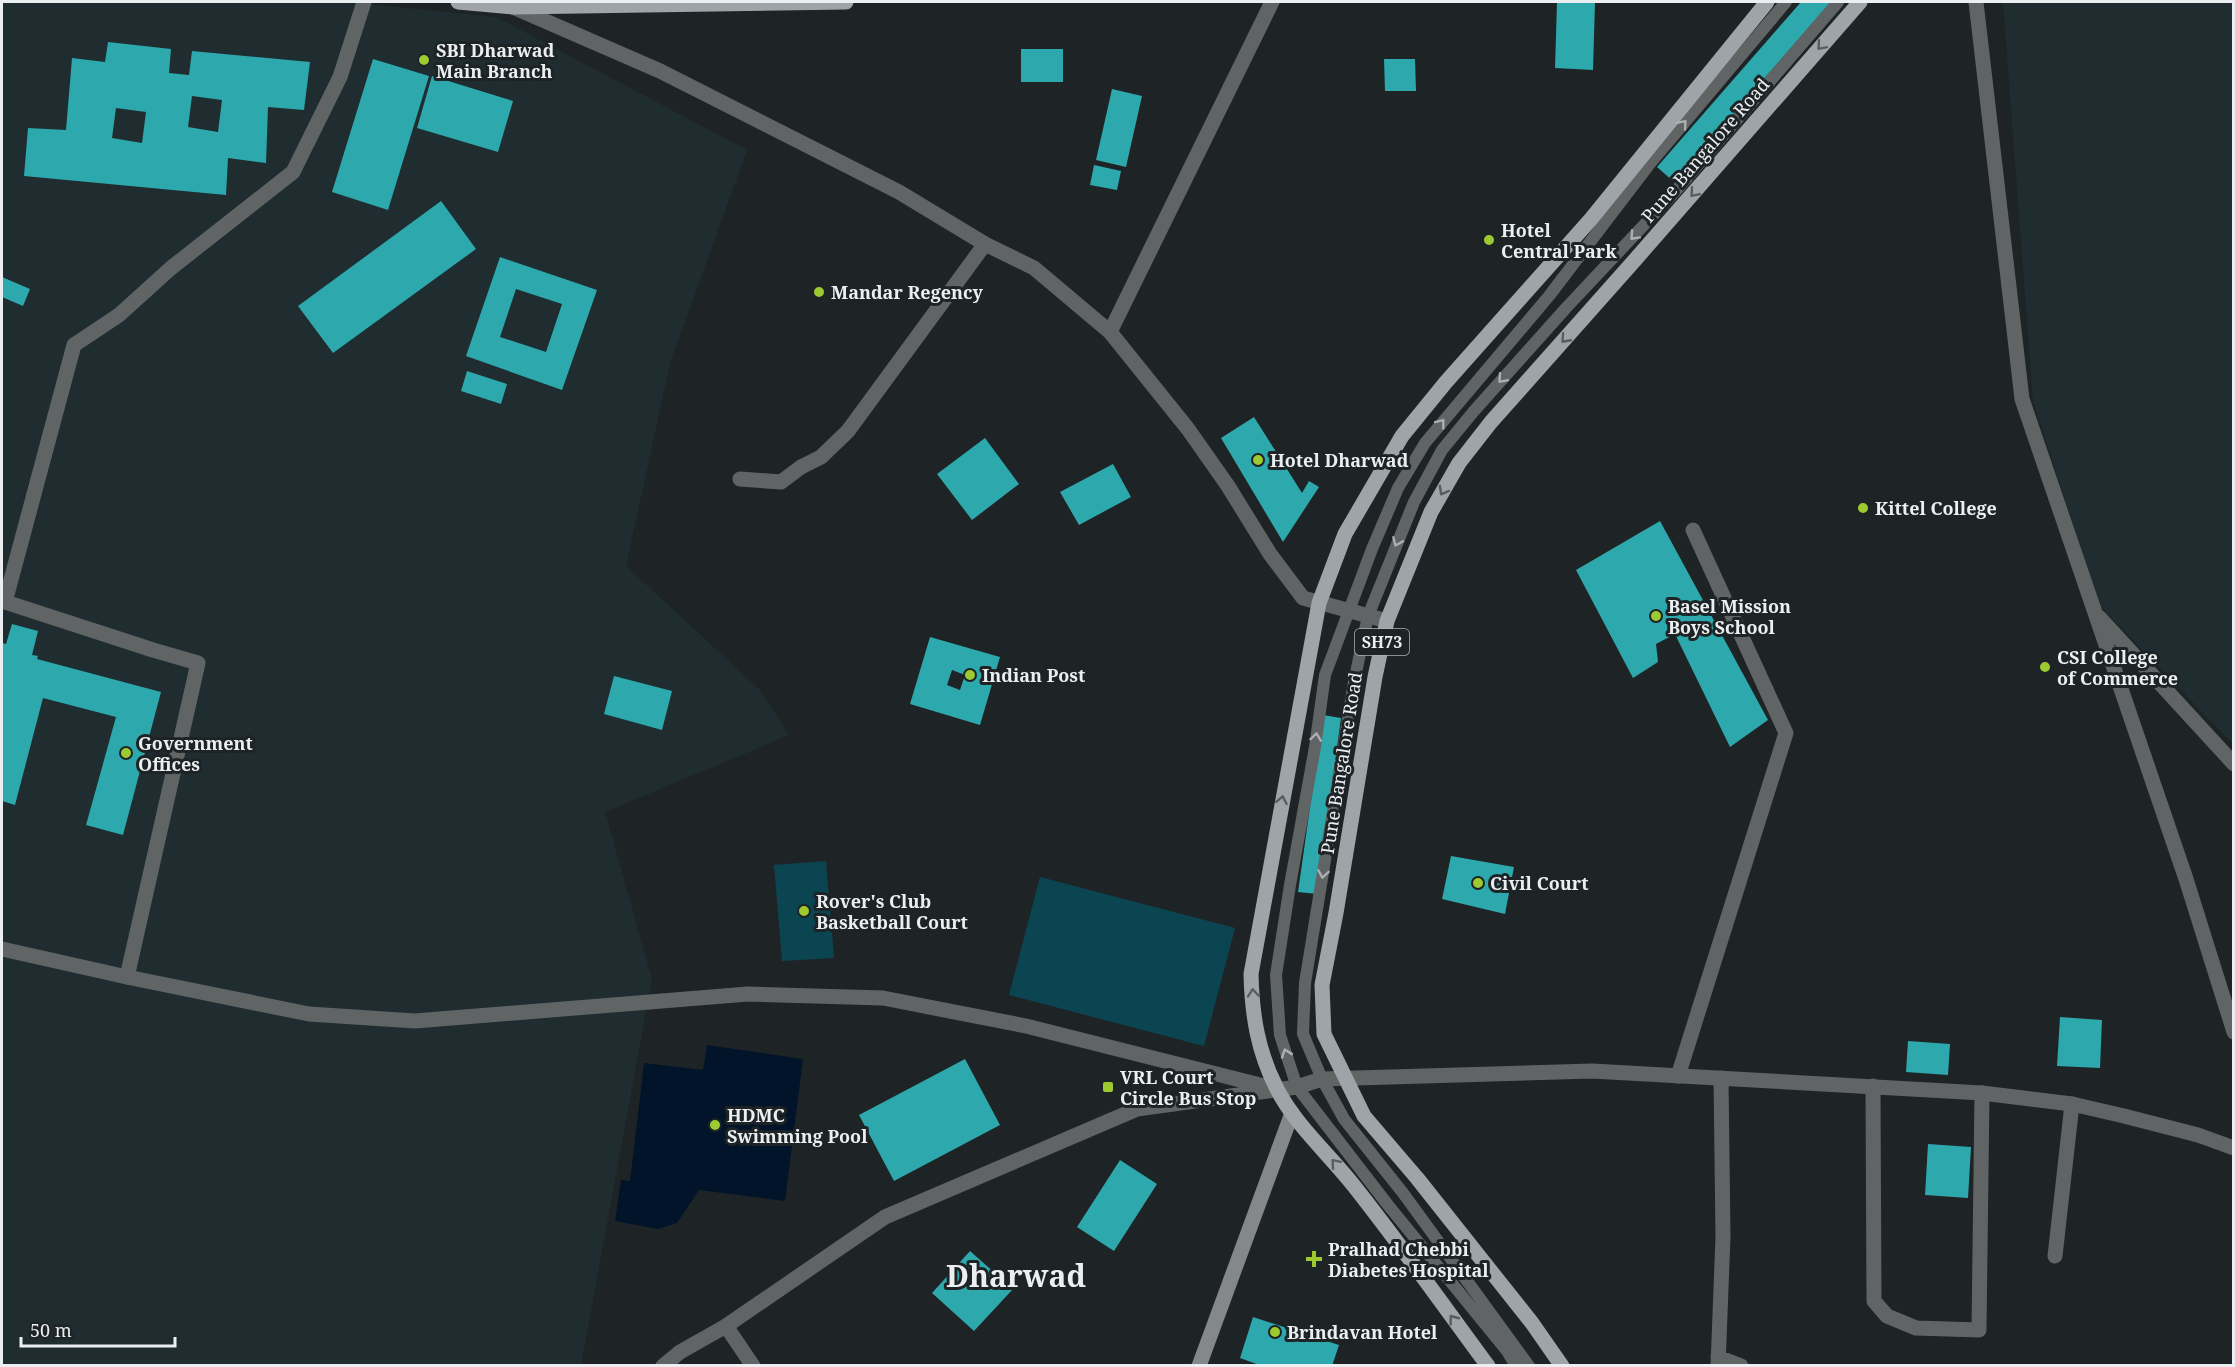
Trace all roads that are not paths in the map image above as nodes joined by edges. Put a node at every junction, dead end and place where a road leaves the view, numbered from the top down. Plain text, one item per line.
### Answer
1 (364, 2) edge
2 (458, 2) edge
3 (846, 2) edge
4 (1272, 2) edge
5 (1767, 2) edge
6 (1786, 2) edge
7 (1838, 2) edge
8 (1860, 2) edge
9 (1976, 2) edge
10 (512, 4) edge
11 (986, 244) junction
12 (1110, 332) junction
13 (740, 479) dead end
14 (1692, 530) dead end
15 (3, 601) edge
16 (1319, 603) junction
17 (1348, 611) junction
18 (2095, 612) junction
19 (1368, 616) junction
20 (1387, 621) junction
21 (2234, 764) edge
22 (2, 949) edge
23 (127, 977) junction
24 (2234, 1032) edge
25 (1678, 1076) junction
26 (1345, 1078) junction
27 (1721, 1078) junction
28 (1322, 1079) junction
29 (1873, 1086) junction
30 (1297, 1087) junction
31 (1277, 1089) junction
32 (1982, 1092) junction
33 (2072, 1104) junction
34 (1292, 1113) junction
35 (2234, 1148) edge
36 (2055, 1256) dead end
37 (726, 1326) junction
38 (1718, 1361) edge
39 (663, 1365) edge
40 (753, 1365) edge
41 (1199, 1365) edge
42 (1488, 1365) edge
43 (1516, 1365) edge
44 (1529, 1365) edge
45 (1562, 1365) edge
46 (1741, 1365) edge

1 - 15 street
2 - 10 main road
3 - 10 main road
4 - 12 street
5 - 16 main road
17 -> 6 lane
7 -> 19 lane
8 -> 20 main road, Pune Bangalore Road / SH73
9 - 18 street
10 - 11 street
11 - 12 street
11 - 13 street
12 - 16 street
14 - 25 street
15 - 23 street
16 - 17 street
31 -> 16 main road
17 - 19 street
30 -> 17 lane
18 - 21 street
18 - 24 street
19 - 20 street
19 -> 28 lane
20 - 26 main road, Pune Bangalore Road / SH73
22 - 23 street
23 - 31 street
25 - 26 street
25 - 27 street
26 - 28 street
26 - 45 main road, Pune Bangalore Road / SH73
27 - 29 street
27 - 38 street
28 - 30 street
28 - 44 lane
29 - 32 street
29 - 32 street
30 - 31 street
30 - 43 lane
31 - 34 main road
31 - 37 street
32 - 33 street
33 - 35 street
33 - 36 street
34 - 41 main road
42 -> 34 main road
37 - 39 street
37 - 40 street
38 - 46 street

